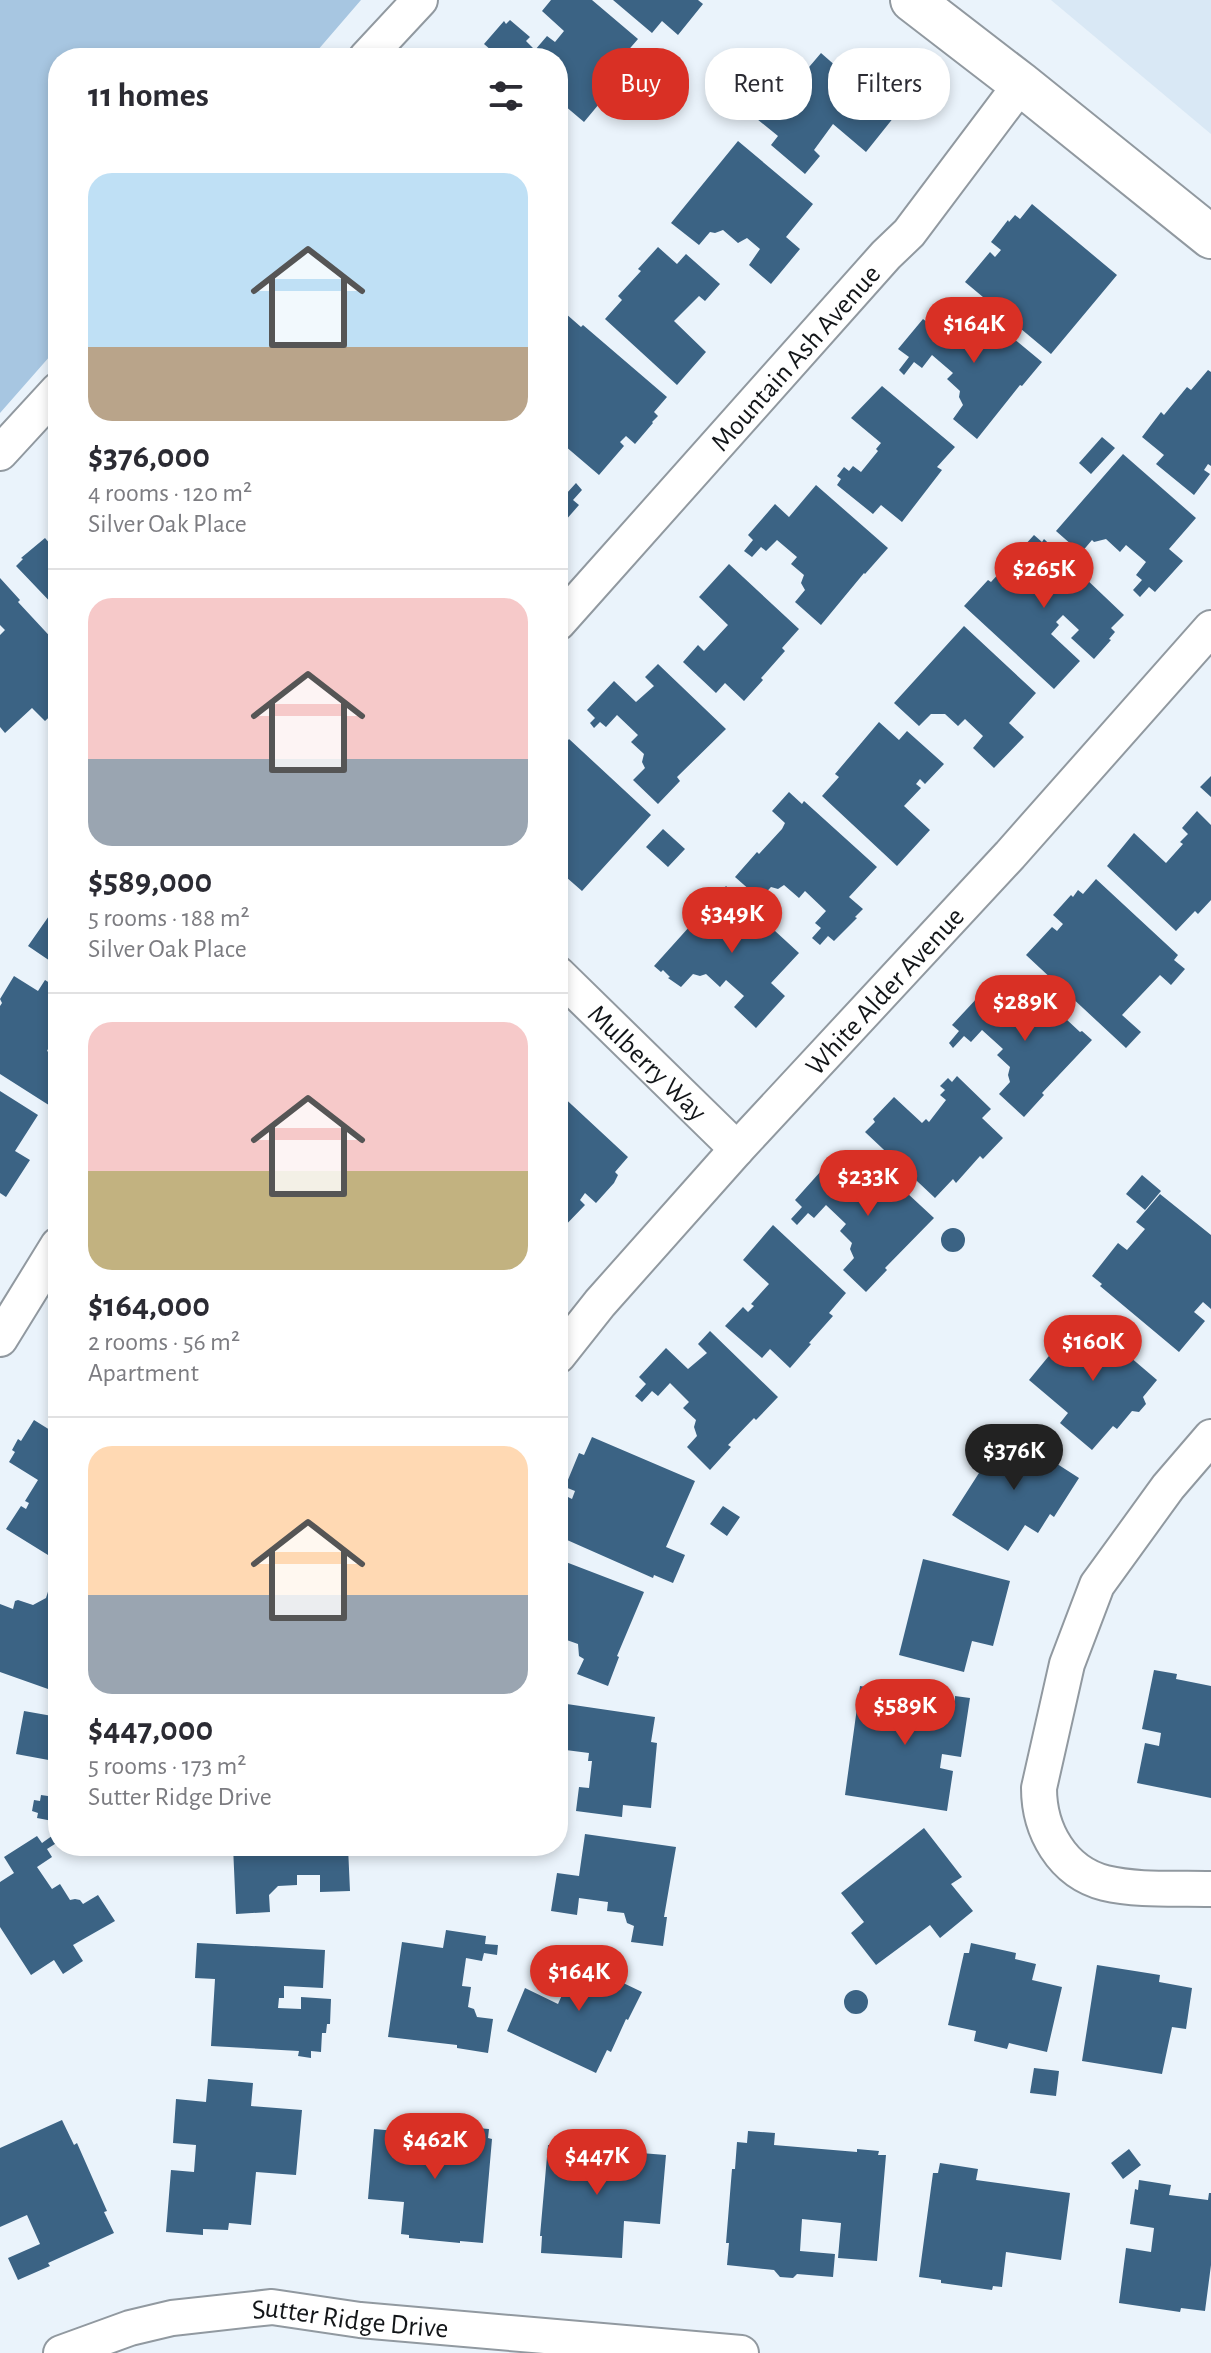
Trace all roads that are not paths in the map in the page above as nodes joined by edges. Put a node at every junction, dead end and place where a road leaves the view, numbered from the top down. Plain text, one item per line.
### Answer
1 (420, 0) edge
2 (912, 0) edge
3 (375, 48) edge
4 (1021, 84) junction
5 (1211, 237) edge
6 (48, 401) edge
7 (0, 453) edge
8 (568, 612) edge
9 (1211, 628) edge
10 (568, 984) edge
11 (737, 1149) junction
12 (48, 1261) edge
13 (0, 1339) edge
14 (568, 1343) edge
15 (1211, 1437) edge
16 (1211, 1889) edge
17 (61, 2353) edge
18 (741, 2353) edge

1 - 3 street
2 - 4 street
4 - 5 street
4 - 8 street, Mountain Ash Avenue
6 - 7 street
9 - 11 street, White Alder Avenue
10 - 11 street, Mulberry Way
11 - 14 street, White Alder Avenue
12 - 13 street
15 - 16 street
17 - 18 street, Sutter Ridge Drive

